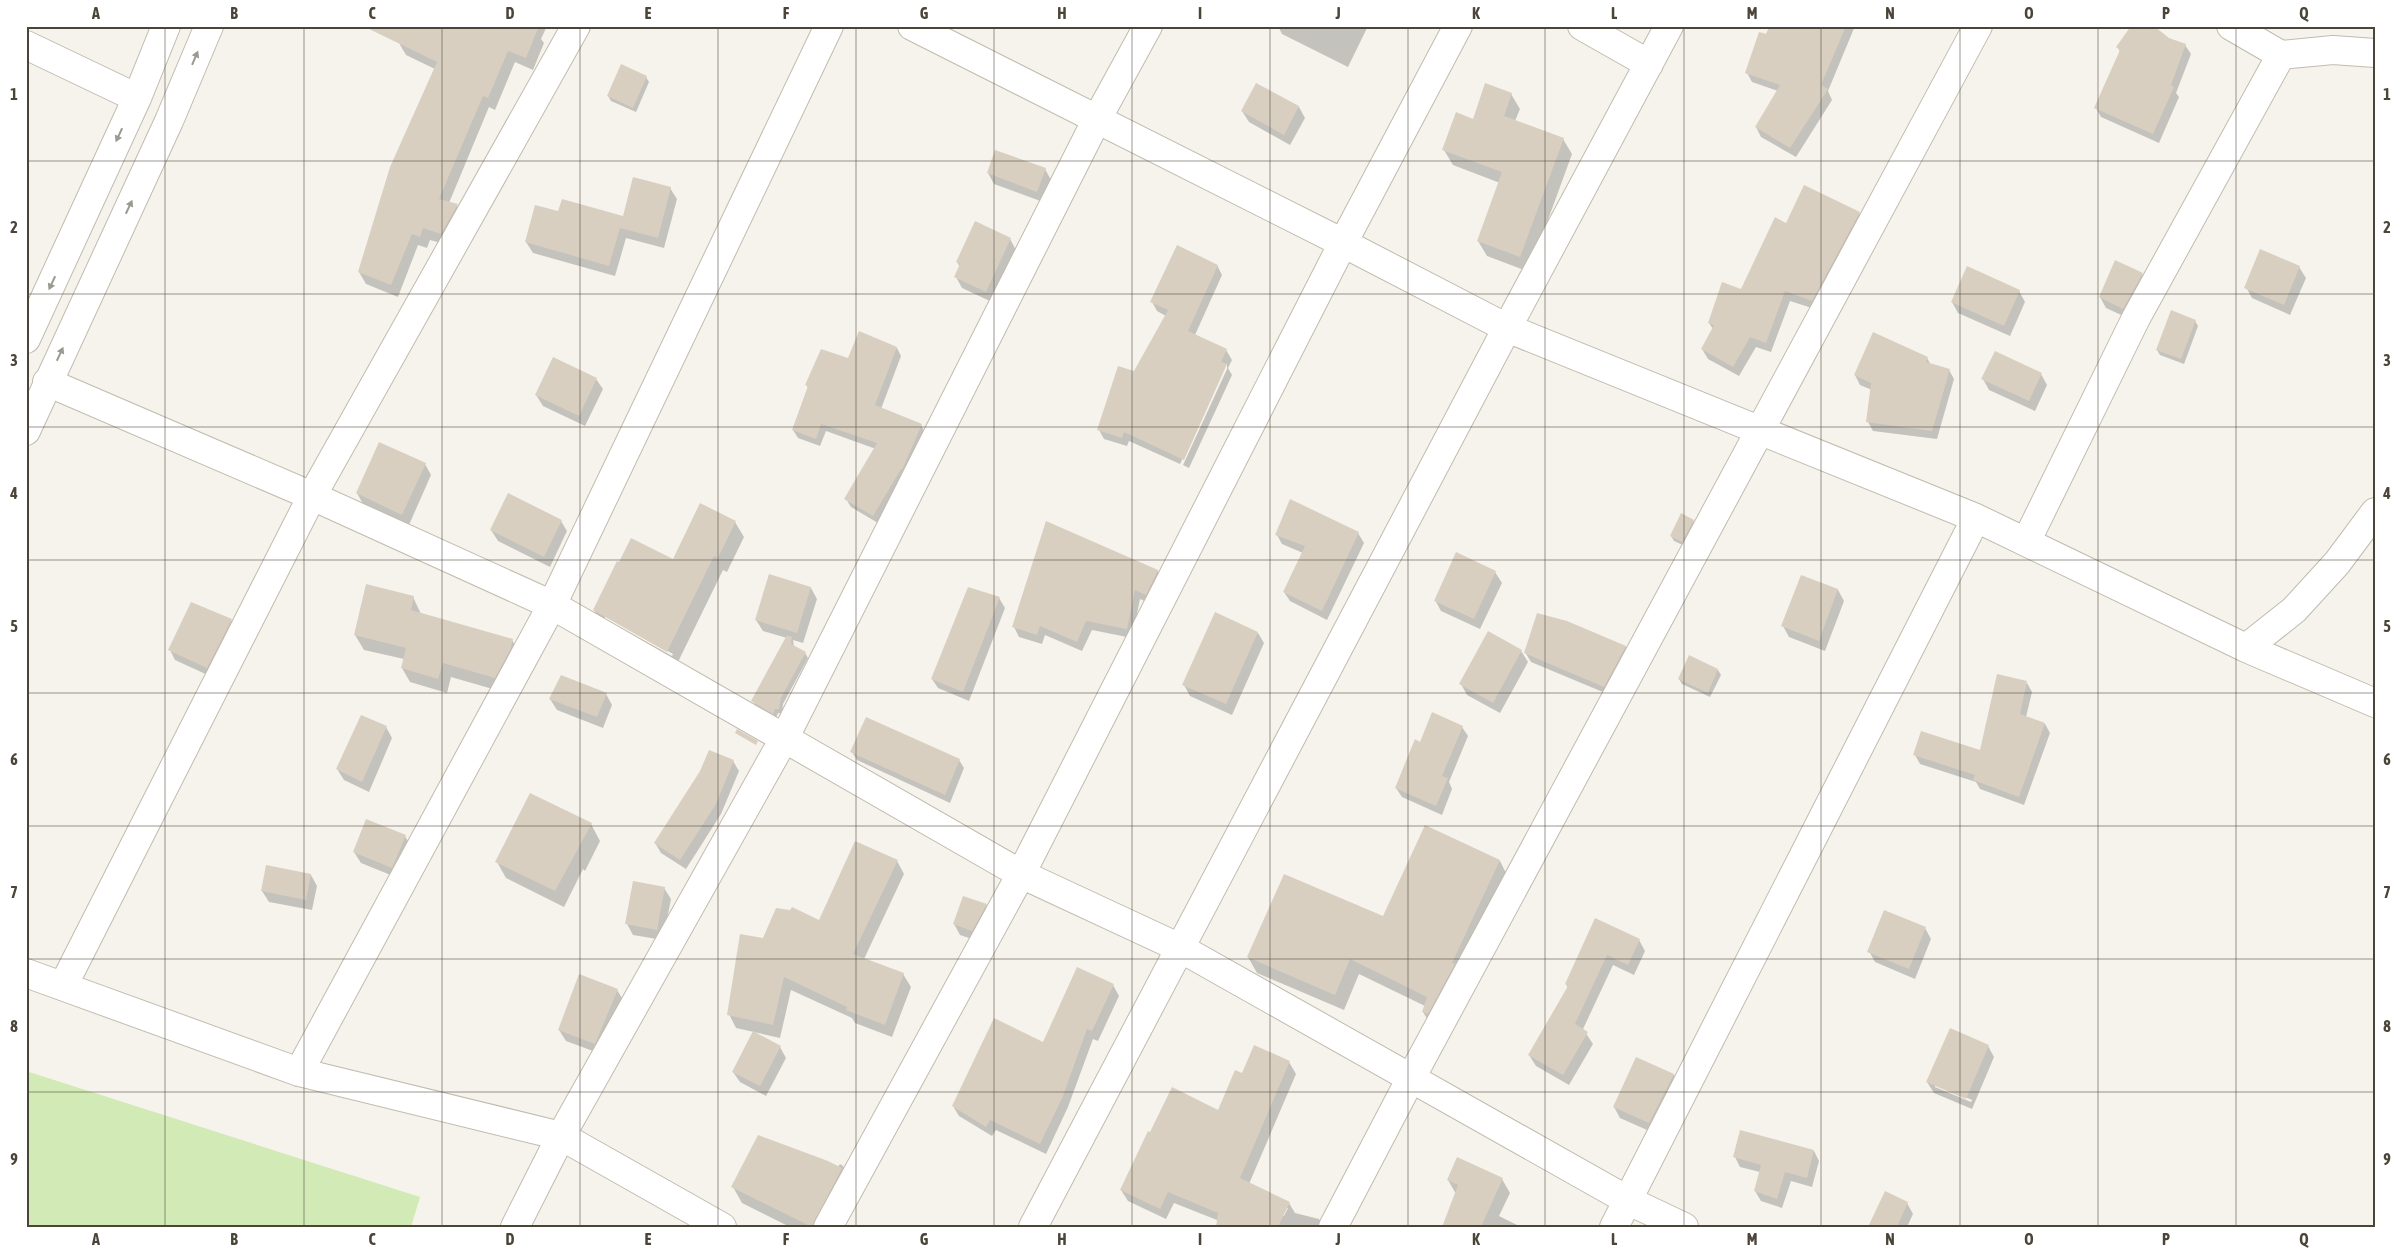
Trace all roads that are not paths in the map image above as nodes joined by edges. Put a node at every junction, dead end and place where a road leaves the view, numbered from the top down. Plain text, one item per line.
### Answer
1 (166, 26) edge
2 (209, 26) edge
3 (576, 26) edge
4 (829, 26) edge
5 (912, 26) edge
6 (1148, 26) edge
7 (1458, 26) edge
8 (1582, 26) edge
9 (1669, 26) edge
10 (1978, 26) edge
11 (2231, 26) edge
12 (26, 45) edge
13 (2375, 53) edge
14 (2281, 55) junction
15 (1649, 64) junction
16 (137, 98) junction
17 (1097, 119) junction
18 (1343, 242) junction
19 (1507, 328) junction
20 (26, 339) edge
21 (47, 382) junction
22 (1762, 430) junction
23 (26, 431) edge
24 (312, 496) junction
25 (2374, 515) edge
26 (1976, 518) junction
27 (2026, 542) junction
28 (552, 605) junction
29 (2246, 648) junction
30 (2375, 703) edge
31 (785, 737) junction
32 (1021, 874) junction
33 (1180, 948) junction
34 (26, 973) edge
35 (63, 986) junction
36 (299, 1072) junction
37 (1411, 1078) junction
38 (561, 1136) junction
39 (1629, 1201) junction
40 (515, 1227) edge
41 (722, 1227) edge
42 (828, 1227) edge
43 (1033, 1227) edge
44 (1333, 1227) edge
45 (1614, 1227) edge
46 (1684, 1227) edge

1 - 16 street
21 -> 2 street
3 - 24 street
4 - 28 street
5 - 17 street
6 - 17 street
7 - 18 street
8 - 15 street
9 - 15 street
10 - 22 street
11 - 14 street
12 - 16 street
13 - 14 street
14 - 27 street
15 - 19 street
16 -> 20 street
17 - 18 street
17 - 31 street
18 - 19 street
18 - 32 street
19 - 22 street
19 - 33 street
21 - 23 street
21 - 24 street
22 - 26 street
22 - 37 street
24 - 28 street
24 - 35 street
25 - 29 street
26 - 27 street
26 - 39 street
27 - 29 street
28 - 31 street
28 - 36 street
29 - 30 street
31 - 32 street
31 - 38 street
32 - 33 street
32 - 42 street
33 - 37 street
33 - 43 street
34 - 35 street
35 - 36 street
36 - 38 street
37 - 39 street
37 - 44 street
38 - 40 street
38 - 41 street
39 - 45 street
39 - 46 street

